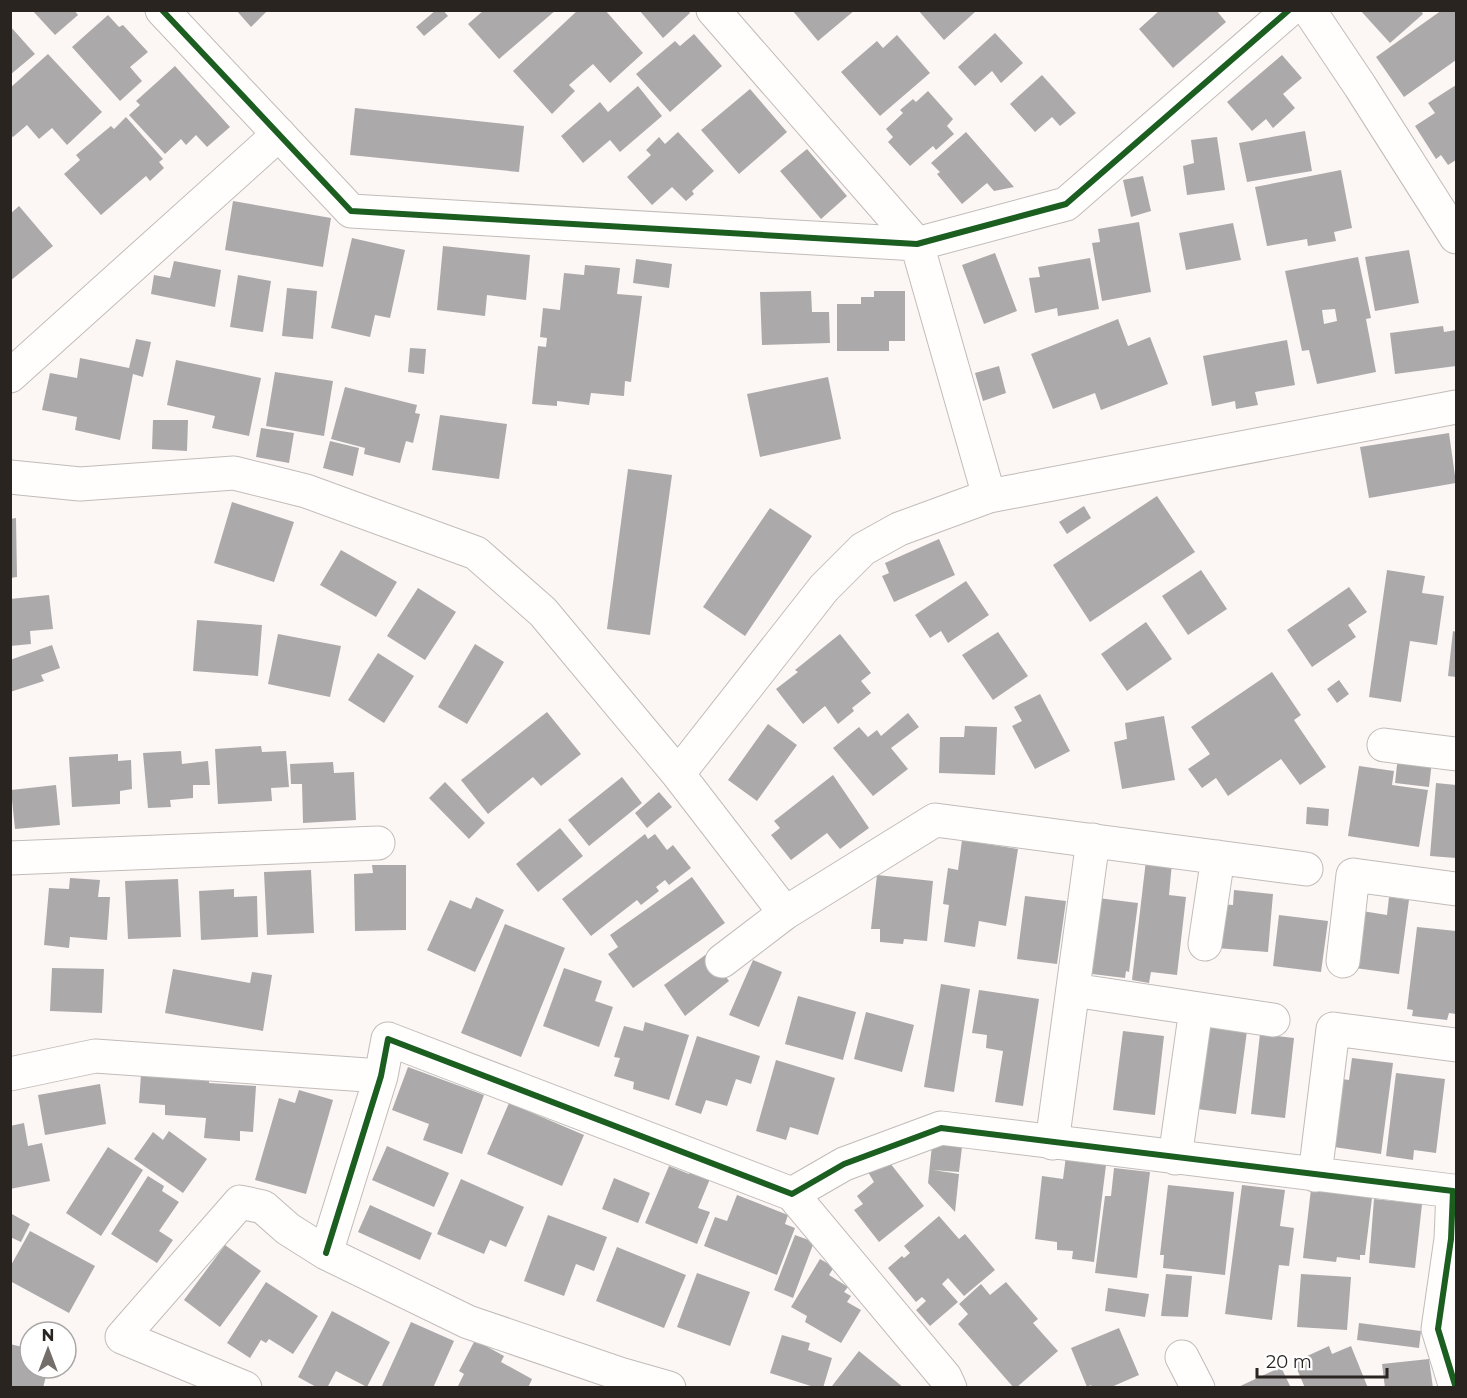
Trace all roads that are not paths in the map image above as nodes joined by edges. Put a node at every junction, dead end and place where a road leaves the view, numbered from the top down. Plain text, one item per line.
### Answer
1 (162, 10) edge
2 (713, 10) edge
3 (1289, 10) edge
4 (1309, 10) edge
5 (279, 134) junction
6 (1456, 237) edge
7 (917, 244) junction
8 (10, 376) edge
9 (1456, 407) edge
10 (10, 477) edge
11 (989, 496) junction
12 (1384, 746) dead end
13 (1456, 754) edge
14 (678, 774) junction
15 (1093, 840) junction
16 (378, 843) dead end
17 (1218, 857) junction
18 (10, 858) edge
19 (1306, 869) dead end
20 (1456, 889) edge
21 (785, 914) junction
22 (1205, 944) dead end
23 (1343, 961) dead end
24 (722, 962) dead end
25 (1073, 990) junction
26 (1196, 1009) junction
27 (1273, 1020) dead end
28 (1456, 1045) edge
29 (10, 1074) edge
30 (381, 1076) junction
31 (1052, 1143) junction
32 (1175, 1158) junction
33 (1315, 1175) junction
34 (1455, 1188) edge
35 (792, 1194) junction
36 (326, 1253) junction
37 (1447, 1332) edge
38 (1182, 1357) dead end
39 (245, 1388) edge
40 (669, 1388) edge
41 (950, 1388) edge
42 (1198, 1388) edge
43 (1456, 1388) edge

1 - 5 street
2 - 7 street
3 - 7 street
4 - 6 street
5 - 7 street
5 - 8 street
7 - 11 street
9 - 11 street
10 - 14 street
11 - 14 street
12 - 13 street
14 - 21 street
15 - 17 street
15 - 21 street
15 - 25 street
16 - 18 street
17 - 19 street
17 - 22 street
20 - 23 street
21 - 24 street
25 - 26 street
25 - 31 street
26 - 27 street
26 - 32 street
28 - 33 street
29 - 30 street
30 - 35 street
30 - 36 street
31 - 32 street
31 - 35 street
32 - 33 street
33 - 34 street
34 - 37 street
35 - 41 street
36 - 39 street
36 - 40 street
37 - 43 street
38 - 42 street

